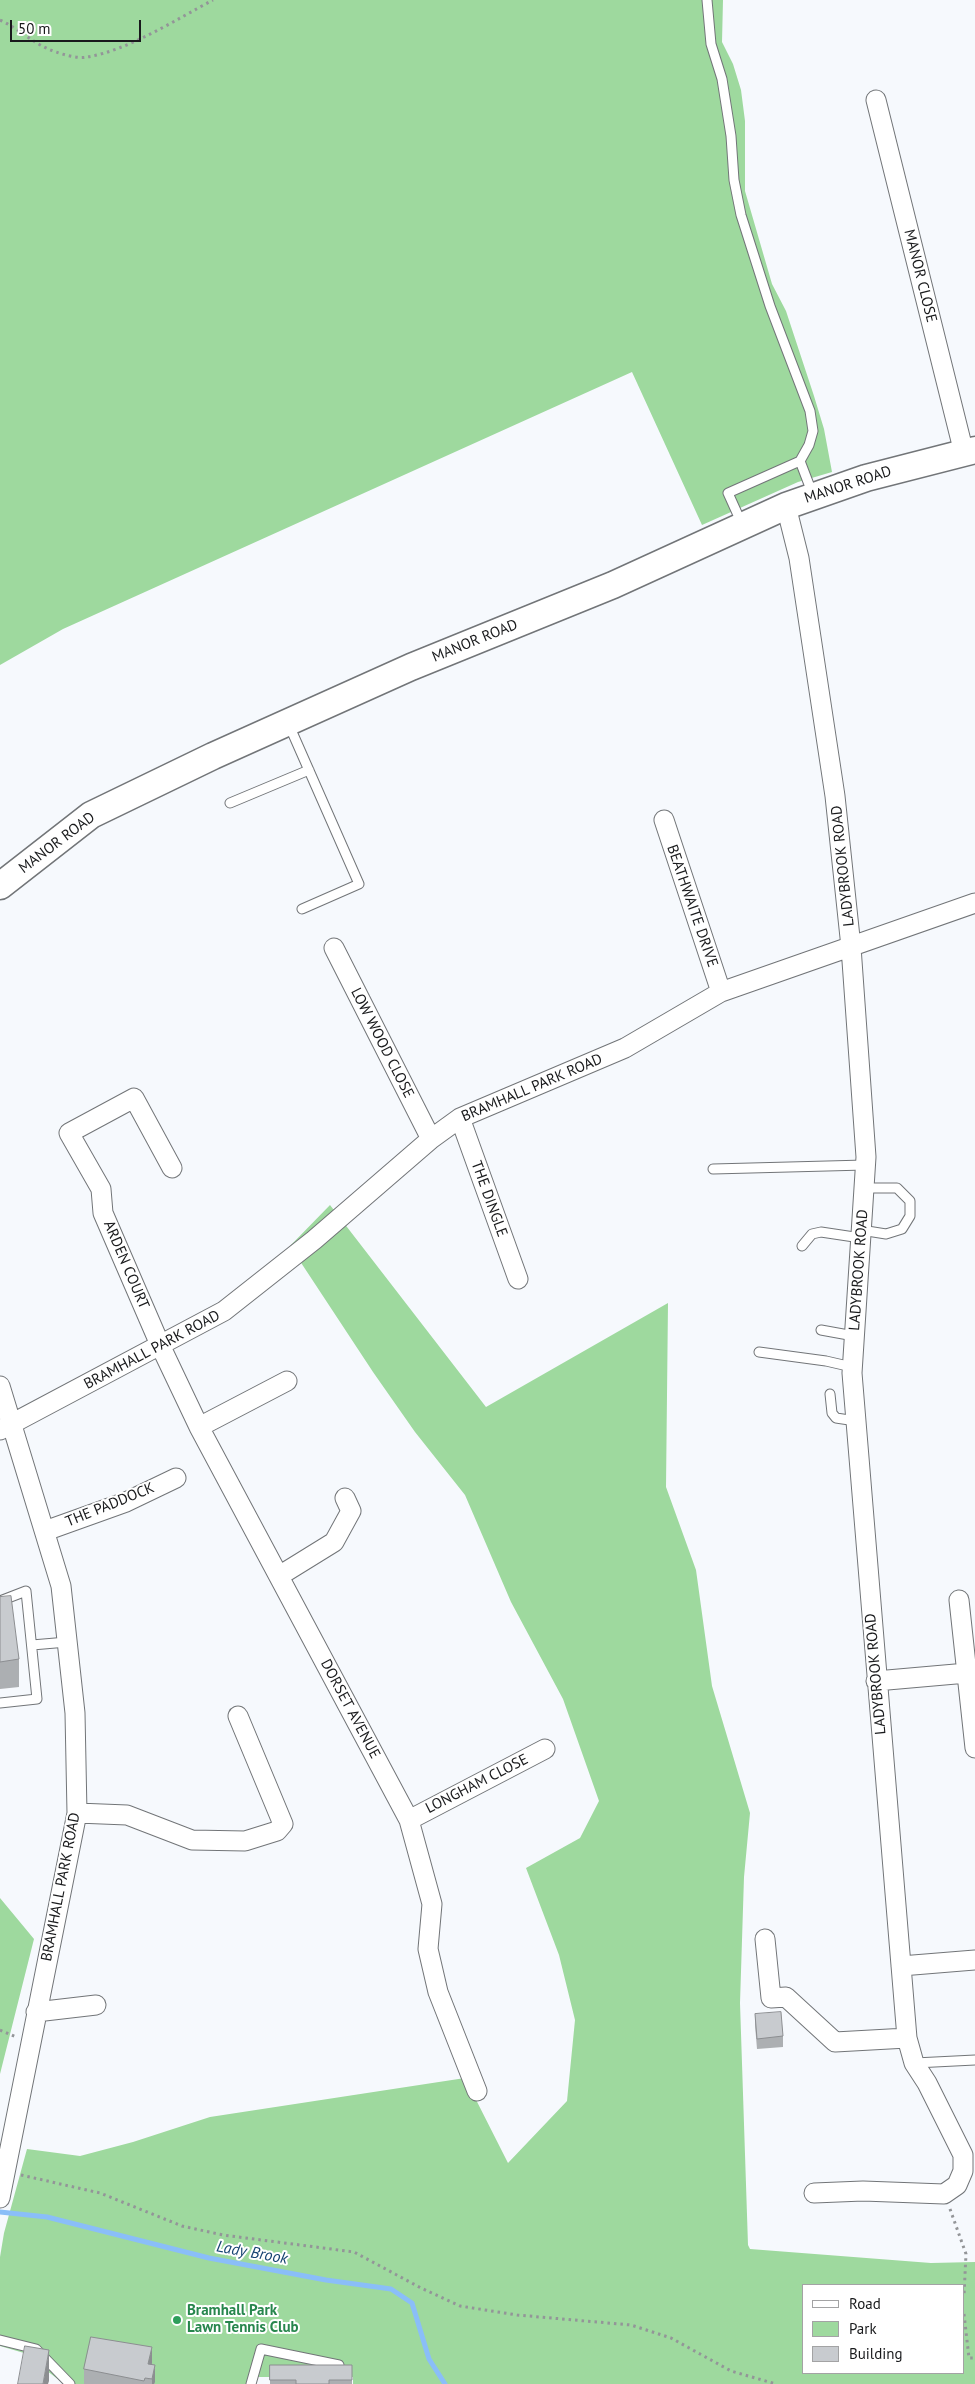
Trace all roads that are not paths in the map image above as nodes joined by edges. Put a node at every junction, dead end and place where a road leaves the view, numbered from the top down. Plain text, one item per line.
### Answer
1 (708, 0) edge
2 (876, 100) dead end
3 (969, 452) edge
4 (800, 461) junction
5 (814, 496) junction
6 (786, 506) junction
7 (743, 526) junction
8 (288, 722) junction
9 (309, 770) junction
10 (230, 803) dead end
11 (664, 820) dead end
12 (0, 886) edge
13 (975, 903) edge
14 (302, 909) dead end
15 (851, 947) junction
16 (334, 948) dead end
17 (721, 992) junction
18 (460, 1118) junction
19 (431, 1138) junction
20 (865, 1165) junction
21 (172, 1168) dead end
22 (713, 1169) dead end
23 (864, 1188) junction
24 (861, 1234) junction
25 (802, 1246) dead end
26 (518, 1279) dead end
27 (820, 1330) dead end
28 (854, 1336) junction
29 (161, 1347) junction
30 (759, 1352) dead end
31 (852, 1367) junction
32 (288, 1381) dead end
33 (0, 1386) edge
34 (830, 1394) dead end
35 (856, 1421) junction
36 (7, 1427) edge
37 (199, 1427) junction
38 (176, 1478) dead end
39 (345, 1498) dead end
40 (45, 1530) junction
41 (279, 1576) junction
42 (959, 1600) dead end
43 (0, 1601) edge
44 (67, 1642) junction
45 (32, 1645) junction
46 (967, 1673) junction
47 (876, 1681) junction
48 (0, 1703) edge
49 (238, 1716) dead end
50 (975, 1748) edge
51 (545, 1749) dead end
52 (77, 1813) junction
53 (409, 1820) junction
54 (765, 1939) dead end
55 (975, 1960) edge
56 (901, 1966) junction
57 (96, 2005) dead end
58 (36, 2012) junction
59 (907, 2038) junction
60 (975, 2060) edge
61 (914, 2064) junction
62 (477, 2091) dead end
63 (814, 2192) dead end
64 (1, 2194) edge
65 (0, 2340) edge
66 (339, 2365) edge
67 (70, 2384) edge
68 (251, 2384) edge

1 - 4 lane
2 - 3 street, MANOR CLOSE
3 - 5 street, MANOR ROAD
4 - 5 lane
4 - 7 lane
5 - 6 street, MANOR ROAD
6 - 7 street, MANOR ROAD
6 - 15 street, LADYBROOK ROAD
7 - 8 street, MANOR ROAD
8 - 9 lane
8 - 12 street, MANOR ROAD
9 - 10 lane
9 - 14 lane
11 - 17 street, BEATHWAITE DRIVE
13 - 15 street, BRAMHALL PARK ROAD
15 - 17 street, BRAMHALL PARK ROAD
15 - 20 street, LADYBROOK ROAD
16 - 19 street, LOW WOOD CLOSE
17 - 18 street, BRAMHALL PARK ROAD
18 - 19 street, BRAMHALL PARK ROAD
18 - 26 street, THE DINGLE
19 - 29 street, BRAMHALL PARK ROAD
20 - 22 lane
20 - 23 street, LADYBROOK ROAD
21 - 29 street, ARDEN COURT
23 - 24 street, LADYBROOK ROAD
23 - 24 lane
24 - 25 lane
24 - 28 street, LADYBROOK ROAD
27 - 28 lane
28 - 31 street, LADYBROOK ROAD
29 - 36 street, BRAMHALL PARK ROAD
29 - 37 street, DORSET AVENUE
30 - 31 lane
31 - 35 street, LADYBROOK ROAD
32 - 37 street
33 - 36 street
34 - 35 lane
35 - 47 street, LADYBROOK ROAD
36 - 40 street, BRAMHALL PARK ROAD
37 - 41 street, DORSET AVENUE
38 - 40 street, THE PADDOCK
39 - 41 street
40 - 44 street, BRAMHALL PARK ROAD
41 - 53 street, DORSET AVENUE
42 - 46 street
43 - 45 lane
44 - 45 lane
44 - 52 street, BRAMHALL PARK ROAD
45 - 48 lane
46 - 47 street
46 - 50 street
47 - 56 street, LADYBROOK ROAD
49 - 52 street
51 - 53 street, LONGHAM CLOSE
52 - 58 street, BRAMHALL PARK ROAD
53 - 62 street, DORSET AVENUE
54 - 59 street
55 - 56 street
56 - 59 street, LADYBROOK ROAD
57 - 58 street
58 - 64 street, BRAMHALL PARK ROAD
59 - 61 street, LADYBROOK ROAD
60 - 61 lane
61 - 63 street, LADYBROOK ROAD
65 - 67 lane
66 - 68 lane

